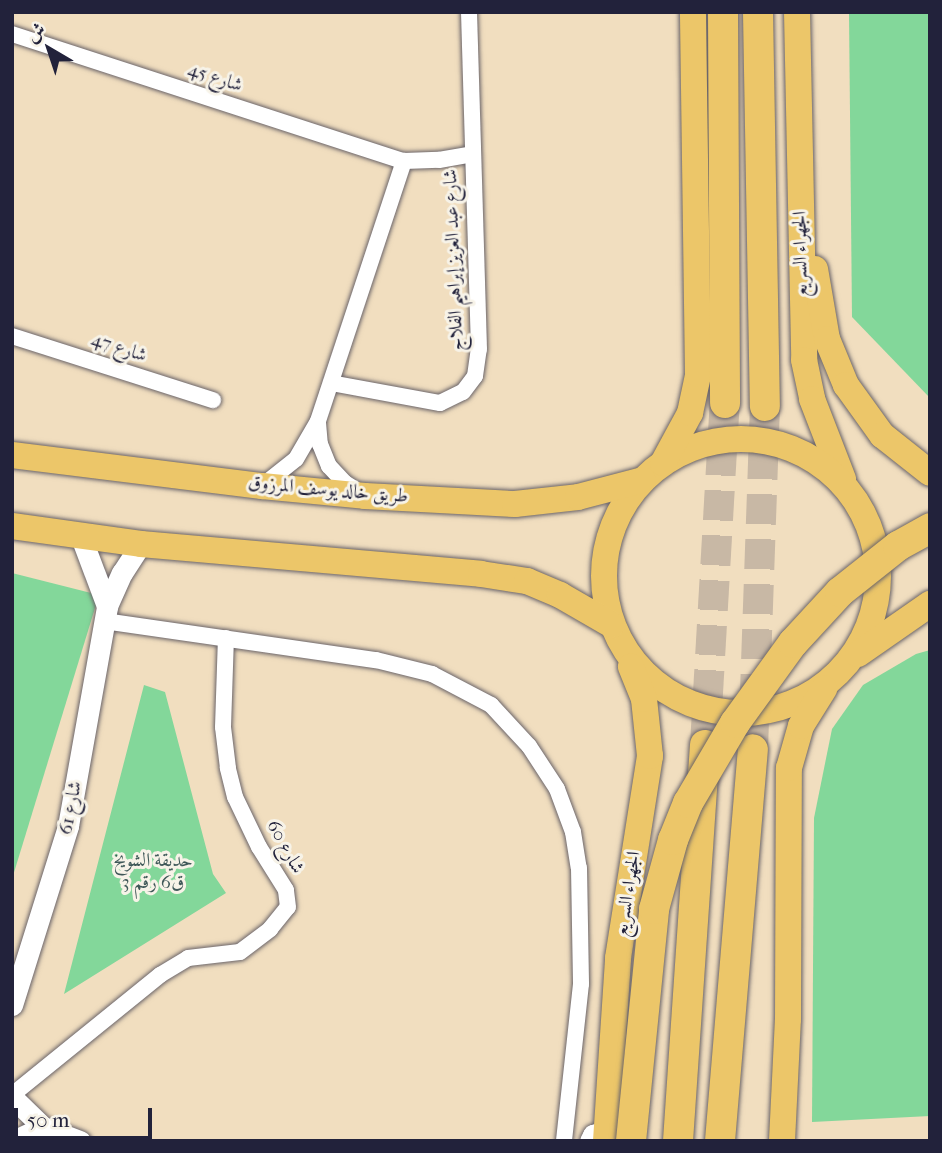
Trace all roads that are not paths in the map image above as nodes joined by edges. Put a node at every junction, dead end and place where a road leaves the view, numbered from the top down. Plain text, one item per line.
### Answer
1 (469, 12) edge
2 (693, 12) edge
3 (723, 12) edge
4 (758, 12) edge
5 (796, 12) edge
6 (12, 34) edge
7 (472, 154) junction
8 (800, 159) junction
9 (404, 161) junction
10 (12, 336) edge
11 (331, 383) junction
12 (213, 400) dead end
13 (725, 404) tunnel mouth
14 (765, 406) tunnel mouth
15 (318, 421) junction
16 (12, 455) edge
17 (663, 463) junction
18 (930, 473) edge
19 (643, 480) junction
20 (262, 486) junction
21 (847, 487) junction
22 (365, 496) junction
23 (864, 514) junction
24 (12, 526) edge
25 (930, 528) edge
26 (81, 537) junction
27 (930, 541) edge
28 (141, 544) junction
29 (930, 604) edge
30 (106, 613) junction
31 (612, 625) junction
32 (226, 638) junction
33 (625, 652) junction
34 (851, 660) junction
35 (828, 683) junction
36 (705, 745) tunnel mouth
37 (753, 749) tunnel mouth
38 (12, 1004) edge
39 (12, 1096) edge
40 (43, 1128) junction
41 (609, 1138) edge
42 (13, 1141) edge
43 (80, 1141) edge
44 (564, 1141) edge
45 (678, 1141) edge
46 (720, 1141) edge
47 (782, 1141) edge

1 - 7 street, شارع عبد العزيز إبراهيم الفلاج
2 - 17 main road
3 - 13 highway
4 - 14 highway, الجهراء السريع
5 - 8 main road, الجهراء السريع
6 - 9 street, شارع 45
7 - 9 street, شارع عبد العزيز إبراهيم الفلاج
7 - 11 street, شارع عبد العزيز إبراهيم الفلاج
8 - 18 main road
8 - 21 main road, الجهراء السريع
9 - 11 street
10 - 12 street, شارع 47
11 - 15 street
15 - 20 street
15 - 22 street
16 - 20 main road, طريق خالد يوسف المرزوق
17 - 19 main road
17 - 21 main road
19 - 22 main road, طريق خالد يوسف المرزوق
19 - 31 main road
20 - 22 main road, طريق خالد يوسف المرزوق
21 - 23 main road
23 - 27 main road
23 - 34 main road
24 - 26 main road
25 - 41 highway, bridge
26 - 28 main road
26 - 30 street
28 - 30 street, شارع 61
28 - 31 main road
29 - 34 main road
30 - 32 street
30 - 38 street, شارع 61
31 - 33 main road
32 - 39 street, شارع 60
32 - 44 street
33 - 35 main road
33 - 41 main road, الجهراء السريع
34 - 35 main road
35 - 47 main road
36 - 45 highway
37 - 46 highway
39 - 40 street
40 - 42 street
40 - 43 street

